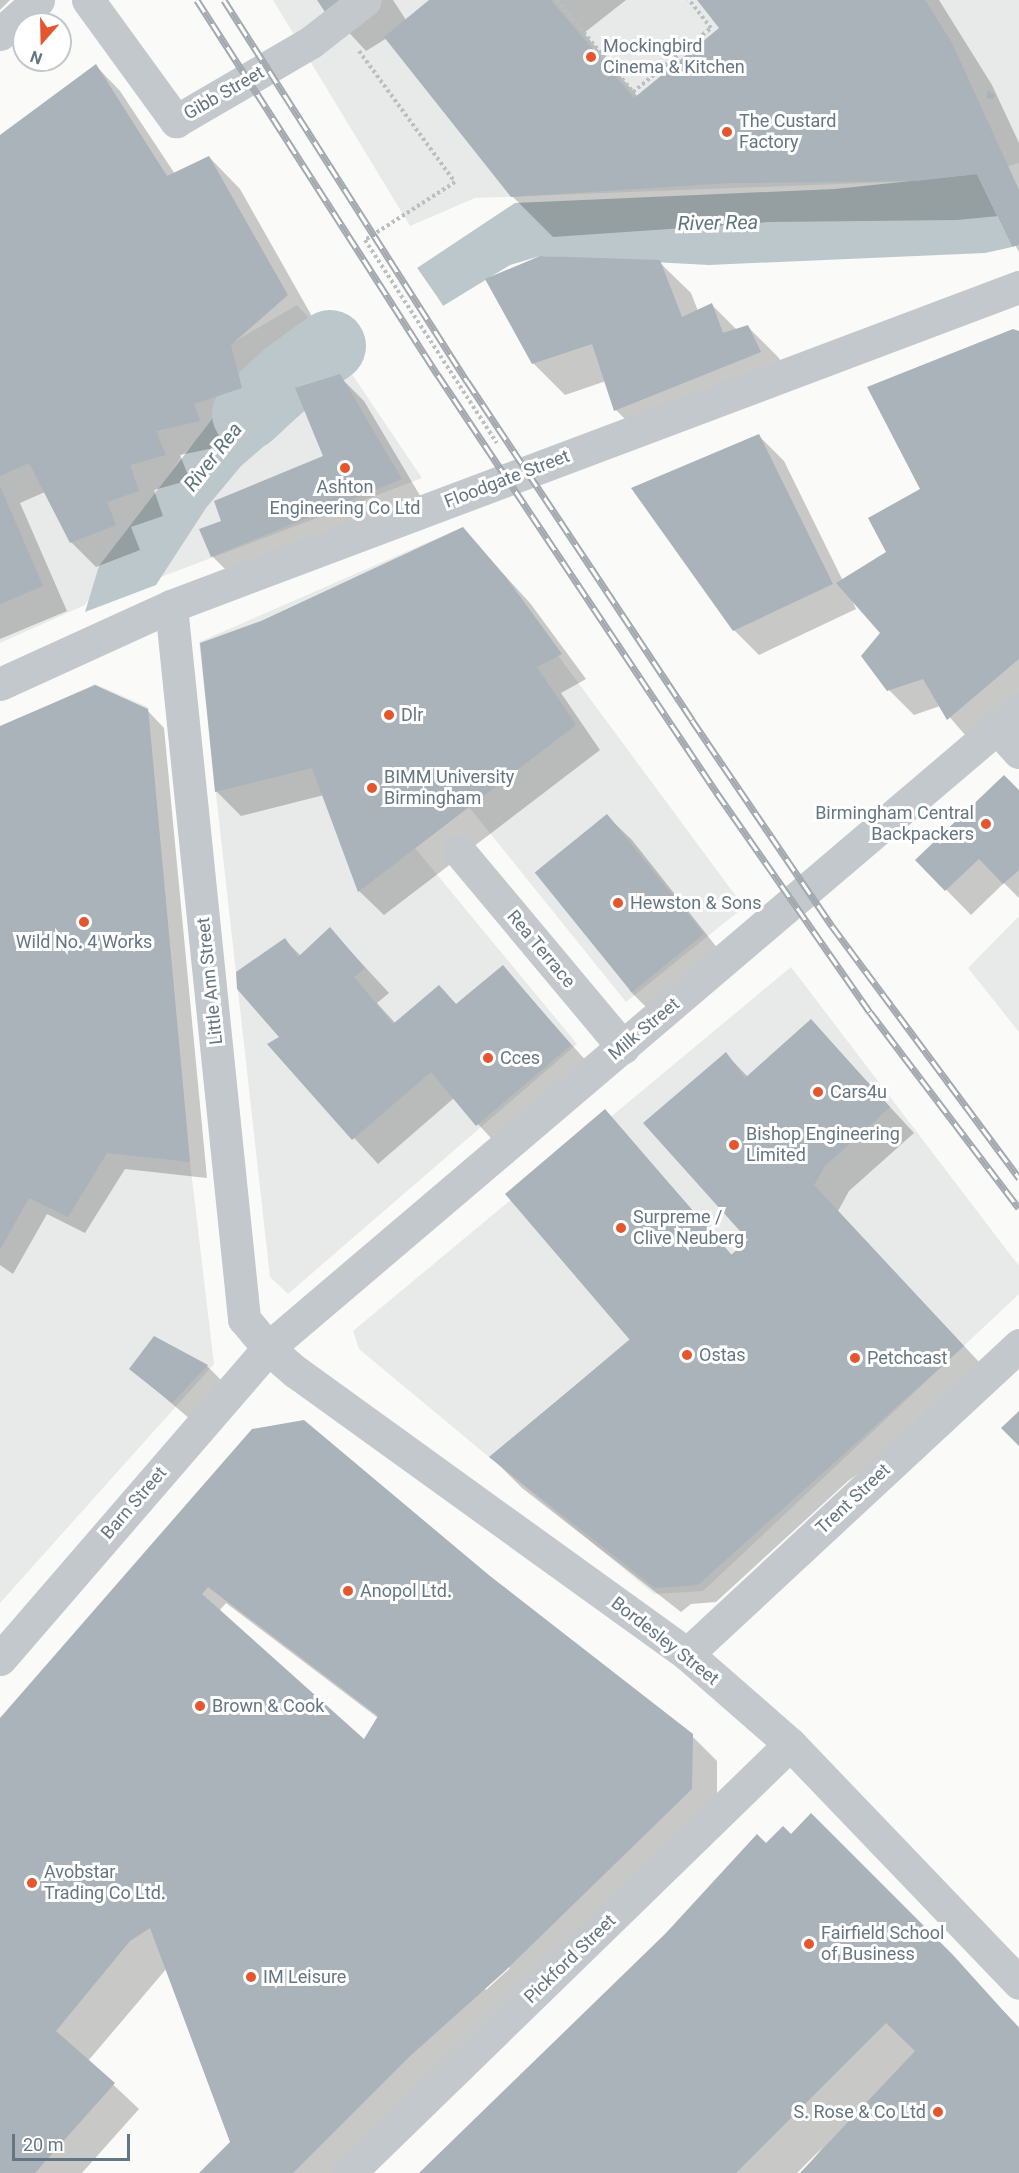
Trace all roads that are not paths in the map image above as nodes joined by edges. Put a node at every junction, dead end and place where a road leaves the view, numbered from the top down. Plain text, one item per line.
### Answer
1 (38, 0) edge
2 (88, 0) edge
3 (365, 0) edge
4 (0, 34) edge
5 (1019, 286) edge
6 (171, 606) junction
7 (0, 684) edge
8 (1012, 730) edge
9 (459, 851) dead end
10 (623, 1047) junction
11 (1019, 1345) edge
12 (268, 1348) junction
13 (687, 1654) junction
14 (0, 1659) edge
15 (790, 1744) junction
16 (1019, 1983) edge
17 (349, 2173) edge

1 - 4 street
2 - 3 street, Gibb Street
5 - 6 street, Floodgate Street
6 - 7 street, Floodgate Street
6 - 12 street, Little Ann Street
8 - 10 street, Milk Street
9 - 10 street, Rea Terrace
10 - 12 street, Milk Street
11 - 13 street, Trent Street
12 - 13 street, Bordesley Street
12 - 14 street, Barn Street
13 - 15 street, Bordesley Street
15 - 16 street, Bordesley Street
15 - 17 street, Pickford Street

